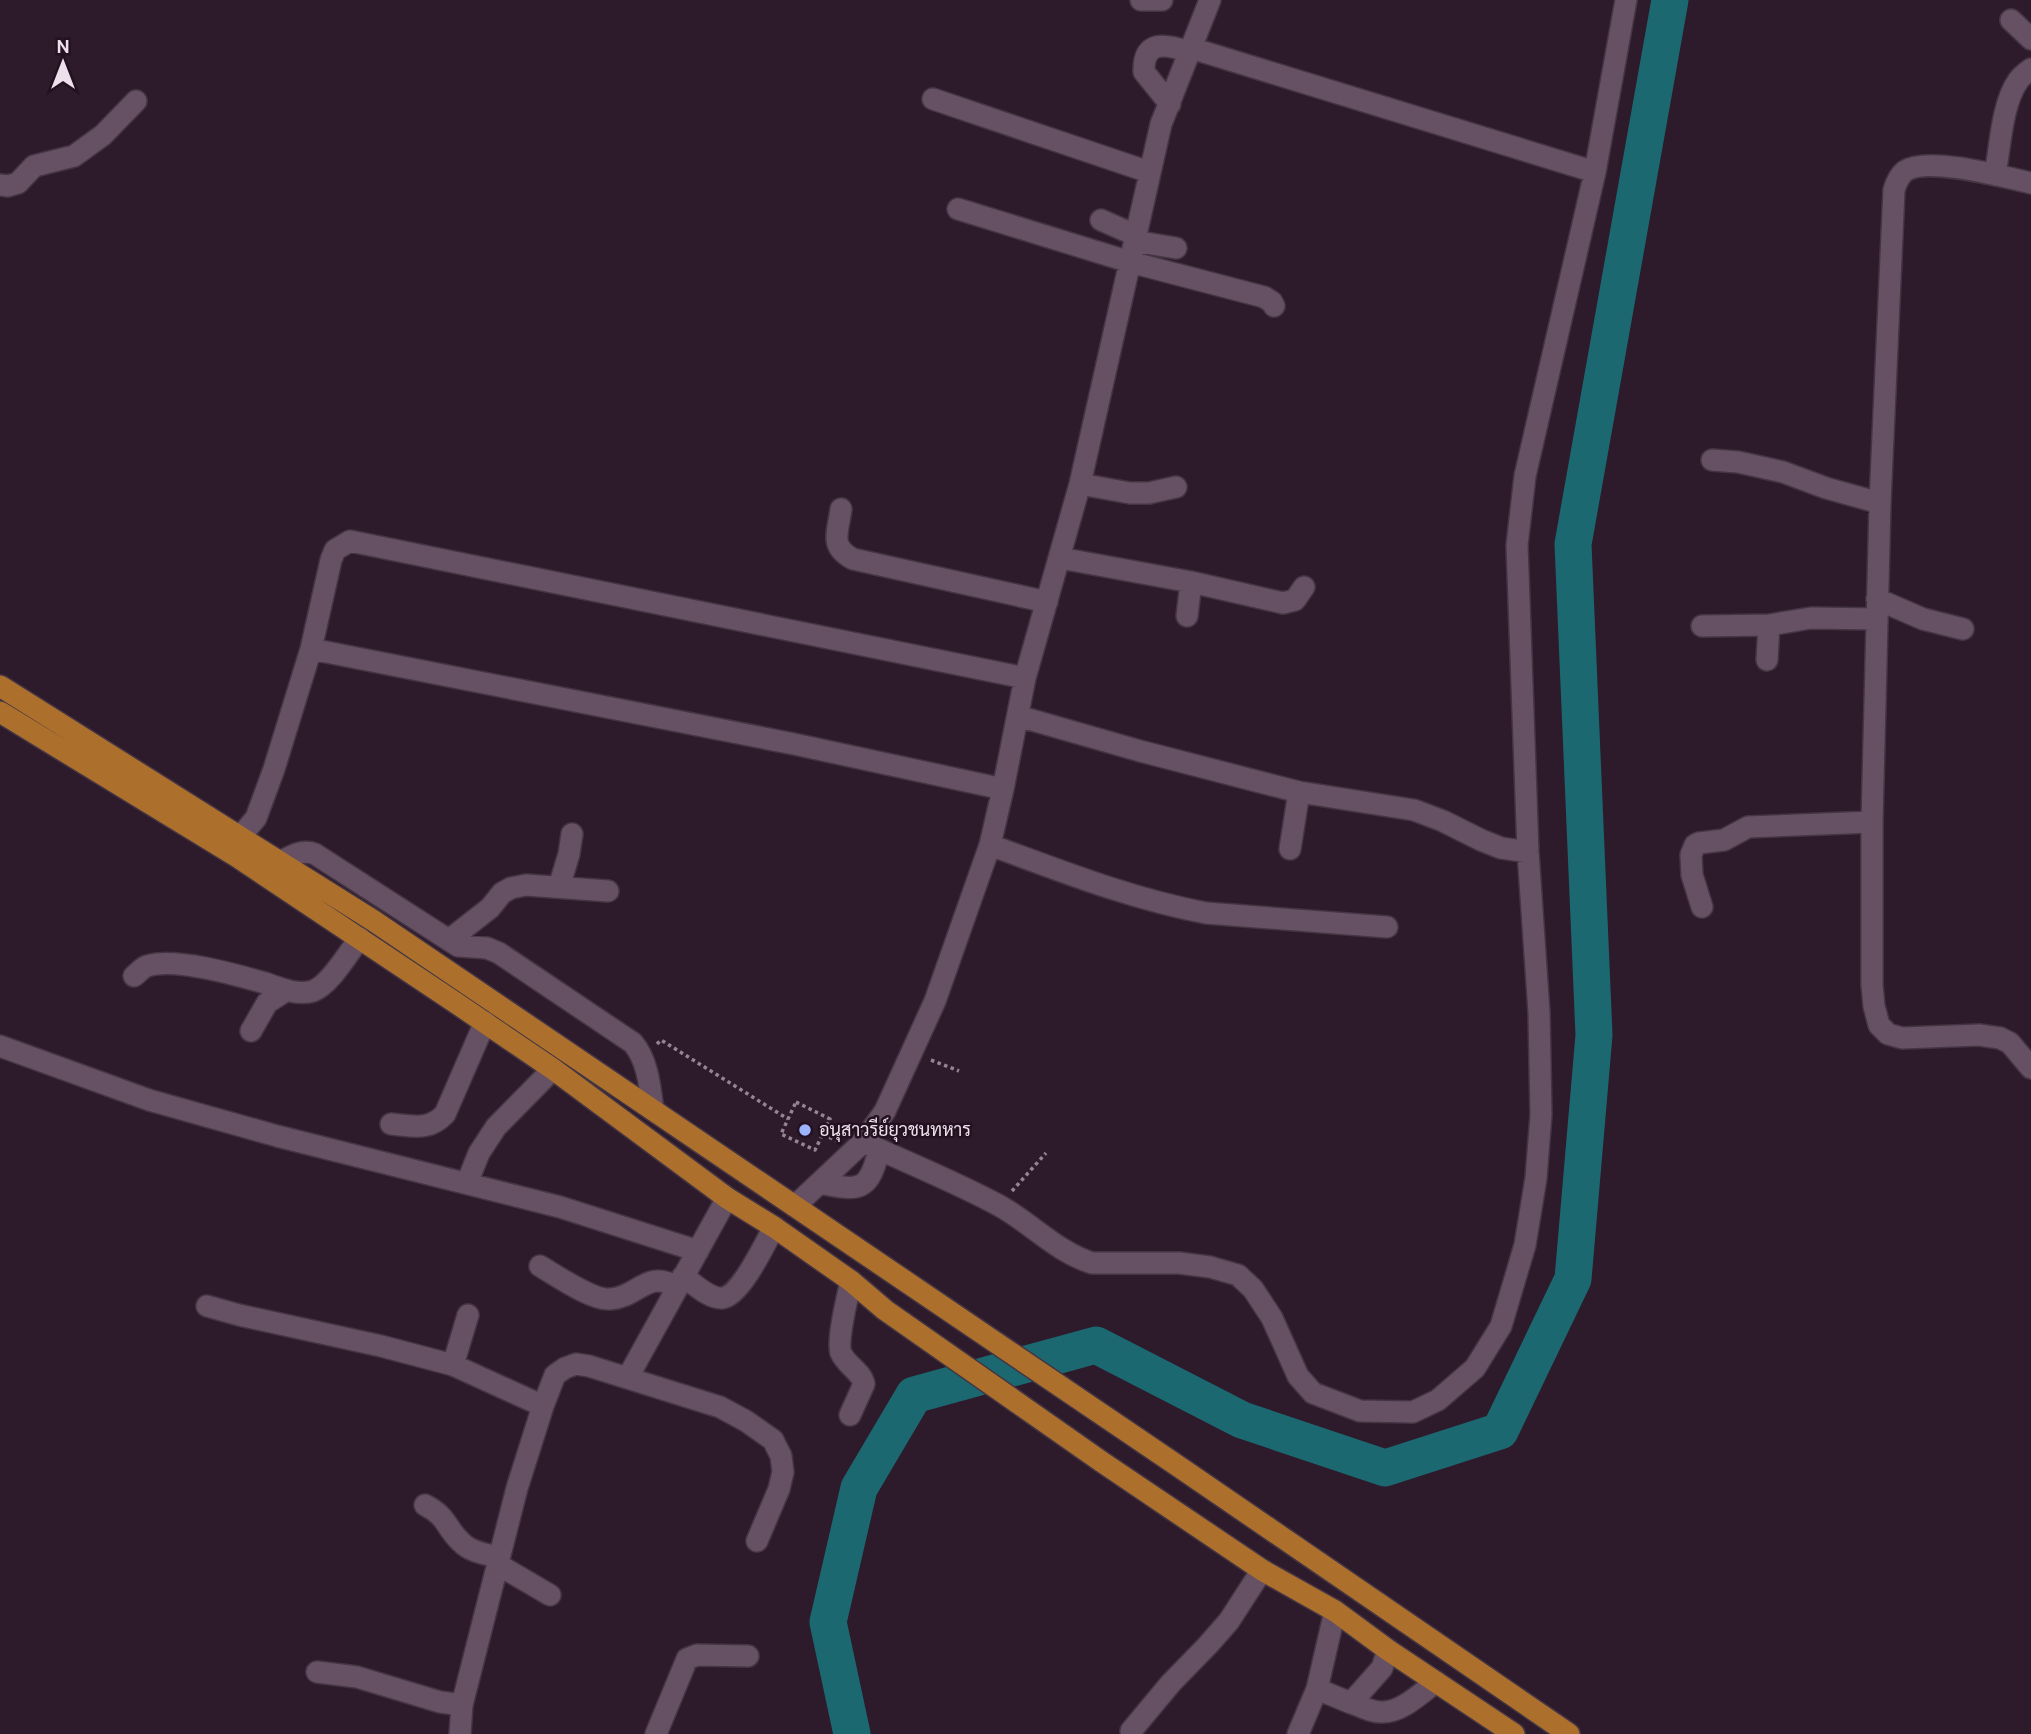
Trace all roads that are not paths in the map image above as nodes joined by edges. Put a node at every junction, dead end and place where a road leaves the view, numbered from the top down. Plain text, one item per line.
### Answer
1 (1141, 0) edge
2 (1162, 0) edge
3 (1626, 0) edge
4 (1204, 1) edge
5 (2011, 20) dead end
6 (2031, 39) edge
7 (1190, 50) junction
8 (2031, 69) edge
9 (933, 99) dead end
10 (136, 100) dead end
11 (1170, 104) junction
12 (1149, 172) junction
13 (1595, 172) junction
14 (1995, 175) junction
15 (2031, 183) edge
16 (0, 185) edge
17 (957, 209) dead end
18 (1101, 220) dead end
19 (1135, 238) junction
20 (1176, 248) dead end
21 (1130, 262) junction
22 (1274, 306) dead end
23 (1712, 460) dead end
24 (1080, 484) junction
25 (1176, 487) dead end
26 (1880, 503) junction
27 (841, 509) dead end
28 (1060, 558) junction
29 (1191, 582) junction
30 (1304, 587) dead end
31 (1047, 602) junction
32 (1877, 609) junction
33 (1187, 616) dead end
34 (1769, 625) junction
35 (1702, 626) dead end
36 (1963, 629) dead end
37 (311, 649) junction
38 (1767, 660) dead end
39 (1026, 678) junction
40 (0, 686) edge
41 (0, 712) edge
42 (1018, 716) junction
43 (1003, 789) junction
44 (1300, 792) junction
45 (1872, 822) junction
46 (572, 834) dead end
47 (240, 837) junction
48 (990, 845) junction
49 (1290, 849) dead end
50 (1528, 852) junction
51 (280, 862) junction
52 (559, 887) junction
53 (608, 891) dead end
54 (1702, 907) dead end
55 (1387, 927) dead end
56 (359, 939) junction
57 (449, 940) junction
58 (134, 976) dead end
59 (287, 990) junction
60 (485, 1022) junction
61 (251, 1031) dead end
62 (0, 1046) edge
63 (2031, 1068) edge
64 (553, 1069) junction
65 (653, 1110) junction
66 (391, 1124) dead end
67 (871, 1146) junction
68 (820, 1182) junction
69 (467, 1183) junction
70 (727, 1198) junction
71 (795, 1206) junction
72 (774, 1227) junction
73 (698, 1251) junction
74 (540, 1266) dead end
75 (850, 1281) junction
76 (680, 1282) junction
77 (207, 1306) dead end
78 (468, 1315) dead end
79 (453, 1365) junction
80 (628, 1377) junction
81 (543, 1406) junction
82 (850, 1415) dead end
83 (425, 1504) dead end
84 (757, 1541) dead end
85 (497, 1561) junction
86 (1262, 1570) junction
87 (550, 1595) dead end
88 (1335, 1611) junction
89 (1388, 1650) junction
90 (748, 1656) dead end
91 (317, 1672) dead end
92 (1436, 1682) junction
93 (1317, 1689) junction
94 (1351, 1703) junction
95 (462, 1705) junction
96 (1131, 1731) dead end
97 (460, 1734) edge
98 (656, 1734) edge
99 (1298, 1734) edge
100 (1514, 1734) edge
101 (1569, 1734) edge

1 - 2 street
3 - 13 street
4 - 7 street
5 - 6 street
7 - 11 street
7 - 11 street
7 - 13 street
8 - 14 street
9 - 12 street
10 - 16 street
11 - 12 street
12 - 19 street
13 - 50 street
14 - 15 street
14 - 26 street
17 - 21 street
18 - 19 street
19 - 20 street
19 - 21 street
21 - 22 street
21 - 24 street
23 - 26 street
24 - 25 street
24 - 28 street
26 - 32 street
27 - 31 street
28 - 29 street
28 - 31 street
29 - 30 street
29 - 33 street
31 - 39 street
32 - 34 street
32 - 36 street
32 - 45 street
34 - 35 street
34 - 38 street
37 - 39 street
37 - 43 street
37 - 47 street
39 - 42 street
40 - 47 main road
41 - 56 main road
42 - 43 street
42 - 44 street
43 - 48 street
44 - 49 street
44 - 50 street
45 - 54 street
45 - 63 street
46 - 52 street
47 - 51 main road
48 - 55 street
48 - 67 street
50 - 67 street
51 - 57 street
51 - 65 main road
52 - 53 street
52 - 57 street
56 - 59 street
56 - 60 main road
57 - 65 street
58 - 59 street
59 - 61 street
60 - 64 main road
60 - 66 street
62 - 69 street
64 - 69 street
64 - 70 main road
65 - 71 main road
67 - 68 street
67 - 68 street
68 - 71 street
69 - 73 street
70 - 72 main road
70 - 73 street
71 - 101 main road
72 - 75 main road
72 - 76 street
73 - 76 street
74 - 76 street
75 - 82 street
75 - 86 main road
76 - 80 street
77 - 79 street
78 - 79 street
79 - 81 street
80 - 81 street
80 - 84 street
81 - 85 street
83 - 85 street
85 - 87 street
85 - 95 street
86 - 88 main road
86 - 96 street
88 - 89 main road
88 - 93 street
89 - 92 main road
89 - 94 street
90 - 98 street
91 - 95 street
92 - 94 street
92 - 100 main road
93 - 94 street
93 - 99 street
95 - 97 street

